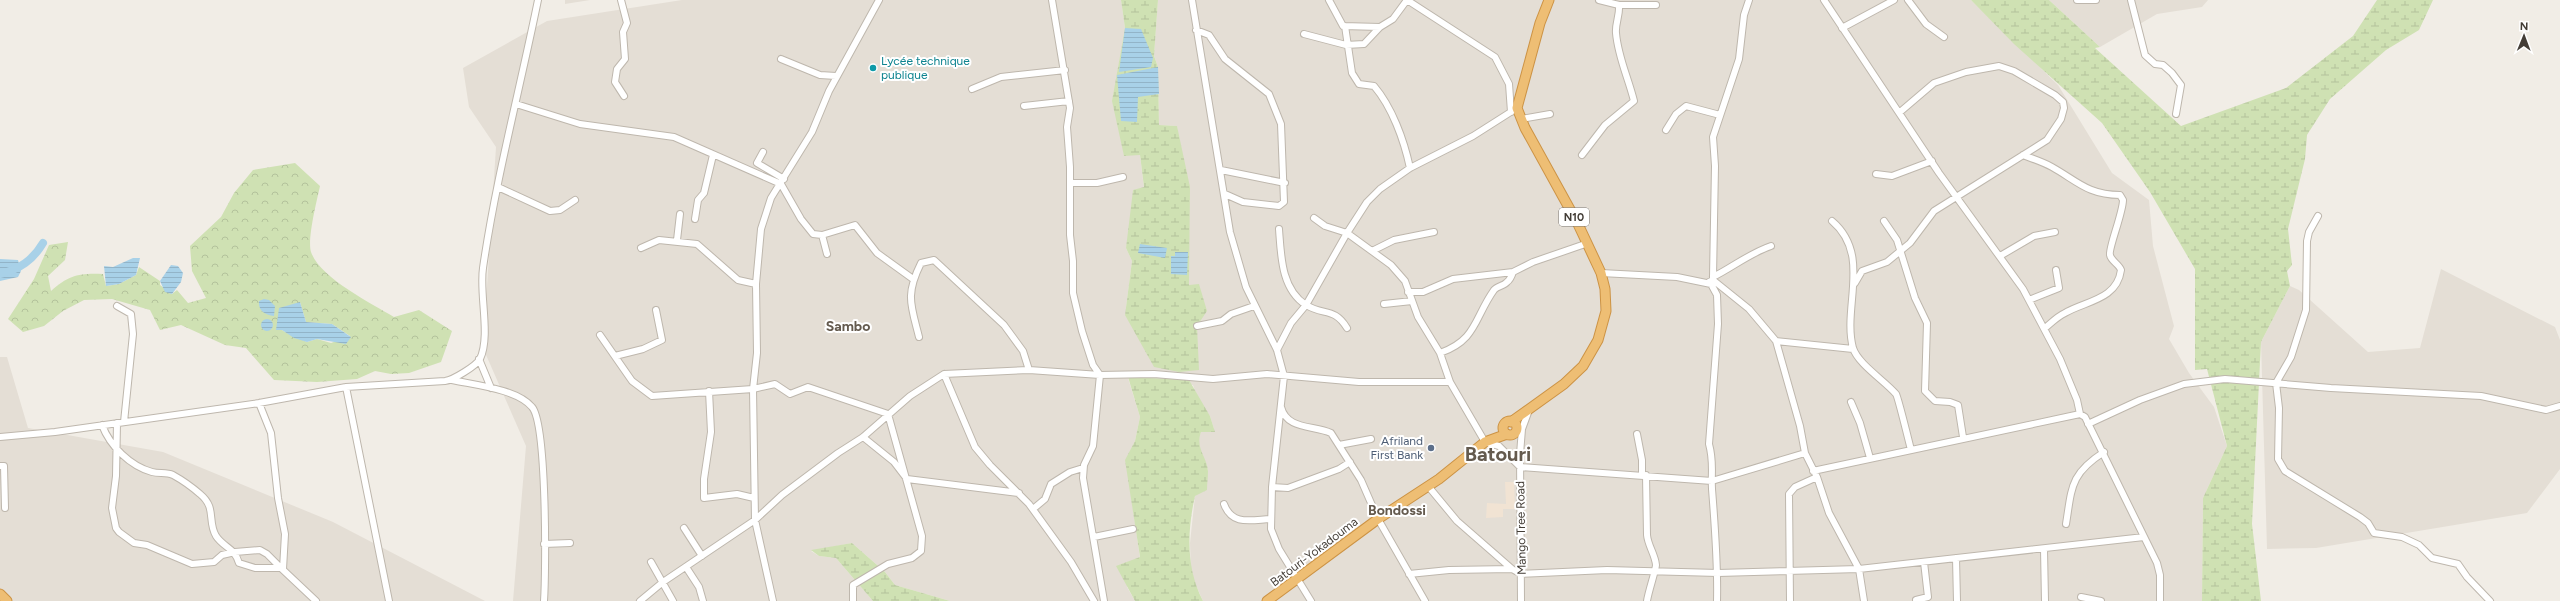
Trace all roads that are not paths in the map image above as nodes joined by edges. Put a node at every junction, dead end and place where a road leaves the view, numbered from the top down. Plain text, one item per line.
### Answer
1 (538, 0) edge
2 (621, 0) edge
3 (879, 0) edge
4 (1052, 0) edge
5 (1192, 0) edge
6 (1329, 0) edge
7 (1407, 0) edge
8 (1550, 0) edge
9 (1599, 0) edge
10 (1749, 0) edge
11 (1824, 0) edge
12 (1894, 0) edge
13 (1908, 0) edge
14 (2077, 0) edge
15 (2096, 0) edge
16 (2131, 0) edge
17 (1619, 5) junction
18 (1656, 5) dead end
19 (1345, 26) junction
20 (1380, 27) junction
21 (1842, 28) junction
22 (1196, 30) junction
23 (1304, 34) dead end
24 (1944, 37) dead end
25 (1346, 45) junction
26 (781, 59) dead end
27 (1064, 70) junction
28 (836, 76) junction
29 (972, 89) dead end
30 (624, 96) dead end
31 (1069, 101) junction
32 (516, 104) junction
33 (1024, 106) dead end
34 (1514, 110) junction
35 (1900, 112) junction
36 (1550, 114) dead end
37 (2176, 114) dead end
38 (1720, 115) junction
39 (1521, 119) junction
40 (1666, 130) dead end
41 (763, 152) dead end
42 (713, 155) junction
43 (1582, 155) dead end
44 (2023, 155) junction
45 (1932, 161) junction
46 (1410, 168) junction
47 (1221, 170) junction
48 (1876, 174) dead end
49 (1123, 177) dead end
50 (783, 181) junction
51 (1070, 183) junction
52 (1285, 183) junction
53 (498, 187) junction
54 (1225, 194) junction
55 (1958, 198) junction
56 (575, 200) dead end
57 (680, 214) dead end
58 (2318, 216) dead end
59 (1314, 218) dead end
60 (695, 219) dead end
61 (1884, 220) dead end
62 (1832, 221) dead end
63 (1279, 229) dead end
64 (1434, 232) dead end
65 (2055, 232) dead end
66 (1347, 233) junction
67 (822, 235) junction
68 (677, 240) junction
69 (1588, 244) junction
70 (1771, 246) dead end
71 (641, 248) dead end
72 (1372, 251) junction
73 (1900, 251) junction
74 (827, 254) dead end
75 (2000, 256) junction
76 (2056, 270) dead end
77 (1514, 272) junction
78 (1601, 273) junction
79 (913, 279) junction
80 (1713, 280) junction
81 (1855, 283) junction
82 (756, 284) junction
83 (1408, 292) junction
84 (2029, 300) junction
85 (1412, 301) junction
86 (1384, 304) dead end
87 (1306, 305) junction
88 (116, 306) dead end
89 (1254, 306) junction
90 (656, 310) dead end
91 (1197, 326) dead end
92 (1347, 328) dead end
93 (2045, 328) junction
94 (600, 335) dead end
95 (919, 338) dead end
96 (1776, 341) junction
97 (1277, 350) junction
98 (1854, 350) junction
99 (1440, 353) junction
100 (616, 356) junction
101 (479, 360) junction
102 (1029, 370) junction
103 (944, 374) junction
104 (1100, 375) junction
105 (1284, 376) junction
106 (452, 380) junction
107 (1450, 382) junction
108 (2276, 383) junction
109 (346, 386) junction
110 (491, 388) junction
111 (753, 389) junction
112 (709, 391) junction
113 (1851, 402) dead end
114 (258, 403) junction
115 (1281, 405) junction
116 (2560, 406) edge
117 (1527, 411) junction
118 (888, 414) junction
119 (2082, 416) junction
120 (1288, 420) junction
121 (2091, 422) junction
122 (121, 423) junction
123 (1279, 423) junction
124 (102, 425) junction
125 (1637, 434) dead end
126 (0, 436) edge
127 (863, 437) junction
128 (1963, 437) junction
129 (1371, 439) dead end
130 (1488, 441) junction
131 (1339, 445) junction
132 (118, 448) junction
133 (1911, 450) junction
134 (1805, 452) junction
135 (2104, 452) junction
136 (1870, 458) junction
137 (1350, 462) junction
138 (0, 466) edge
139 (1520, 467) junction
140 (1083, 468) junction
141 (1813, 471) junction
142 (1644, 475) junction
143 (1817, 476) junction
144 (907, 479) junction
145 (1712, 480) junction
146 (1428, 486) junction
147 (1272, 487) junction
148 (1019, 493) junction
149 (2, 496) edge
150 (754, 498) junction
151 (1224, 504) dead end
152 (5, 508) dead end
153 (1033, 509) junction
154 (1270, 519) junction
155 (1378, 519) junction
156 (755, 520) junction
157 (2066, 524) dead end
158 (684, 528) dead end
159 (1133, 529) dead end
160 (1094, 537) junction
161 (2144, 537) junction
162 (570, 543) dead end
163 (544, 544) junction
164 (2044, 549) junction
165 (235, 552) junction
166 (702, 556) junction
167 (1956, 558) junction
168 (651, 562) dead end
169 (1924, 562) junction
170 (686, 567) junction
171 (282, 569) junction
172 (1512, 569) junction
173 (1859, 569) junction
174 (1654, 572) junction
175 (1791, 572) junction
176 (1718, 573) junction
177 (1409, 574) junction
178 (1521, 574) junction
179 (1297, 580) junction
180 (663, 582) junction
181 (0, 594) edge
182 (2081, 597) dead end
183 (1916, 600) dead end
184 (2160, 600) edge
185 (7, 601) edge
186 (316, 601) edge
187 (389, 601) edge
188 (544, 601) edge
189 (640, 601) edge
190 (673, 601) edge
191 (703, 601) edge
192 (773, 601) edge
193 (853, 601) edge
194 (1094, 601) edge
195 (1104, 601) edge
196 (1267, 601) edge
197 (1312, 601) edge
198 (1425, 601) edge
199 (1521, 601) edge
200 (1647, 601) edge
201 (1717, 601) edge
202 (1790, 601) edge
203 (1864, 601) edge
204 (1957, 601) edge
205 (2045, 601) edge
206 (2101, 601) edge
207 (2154, 601) edge
208 (2490, 601) edge

1 - 32 street
2 - 30 street
3 - 28 street
4 - 27 street
5 - 22 street
6 - 19 street
7 - 20 street
7 - 34 street
8 - 34 highway
9 - 17 street
10 - 38 street
11 - 21 street
12 - 21 street
13 - 24 street
14 - 15 street
16 - 37 street
17 - 18 street
17 - 43 street
19 - 20 street
19 - 25 street
20 - 25 street
21 - 35 street
22 - 47 street
22 - 52 street
23 - 25 street
25 - 46 street
26 - 28 street
27 - 29 street
27 - 31 street
28 - 50 street
31 - 33 street
31 - 51 street
32 - 42 street
32 - 53 street
34 - 39 highway, N10
34 - 46 street
35 - 44 street
35 - 45 street
36 - 39 street
38 - 40 street
38 - 80 street
39 - 69 highway, N10
41 - 50 street
42 - 50 street
42 - 60 street
44 - 55 street
44 - 93 street
45 - 48 street
45 - 55 street
46 - 66 street
47 - 52 street
47 - 54 street
49 - 51 street
50 - 67 street
50 - 82 street
51 - 104 street
52 - 54 street
53 - 56 street
53 - 101 street
54 - 89 street
55 - 73 street
55 - 75 street
57 - 68 street
58 - 108 street
59 - 66 street
61 - 73 street
62 - 81 street
63 - 87 street
64 - 72 street
65 - 75 street
66 - 72 street
66 - 87 street
67 - 74 street
67 - 79 street
68 - 71 street
68 - 82 street
69 - 77 street
69 - 78 highway, N10
70 - 80 street
72 - 83 street
73 - 81 street
73 - 128 street
75 - 84 street
76 - 84 street
77 - 83 street
77 - 99 street
78 - 80 street
78 - 117 highway, N10
79 - 95 street
79 - 102 street
80 - 96 street
80 - 145 street
81 - 98 street
82 - 111 street
83 - 85 street
84 - 93 street
85 - 86 street
85 - 99 street
87 - 92 street
87 - 97 street
88 - 122 street
89 - 91 street
89 - 97 street
90 - 100 street
93 - 119 street
94 - 100 street
96 - 98 street
96 - 134 street
97 - 105 street
98 - 133 street
99 - 107 street
100 - 112 street
101 - 106 street
101 - 110 street
102 - 103 street
102 - 104 street
103 - 118 street
103 - 148 street
104 - 105 street
104 - 140 street
105 - 107 street
105 - 115 street
106 - 109 street
106 - 110 street
107 - 130 street
108 - 116 street
108 - 121 street
108 - 208 street
109 - 114 street
109 - 187 street
110 - 163 street
111 - 112 street
111 - 118 street
111 - 150 street
112 - 150 street
113 - 136 street
114 - 122 street
114 - 171 street
115 - 120 street
115 - 123 street
117 - 130 highway, Batouri-Yokadouma / N10
117 - 139 street, Mango Tree Road
118 - 127 street
118 - 144 street
119 - 121 street
119 - 128 street
120 - 123 street
120 - 131 street
121 - 135 street
122 - 124 street
122 - 132 street
123 - 147 street
124 - 126 street
124 - 132 street
125 - 142 street
127 - 144 street
127 - 156 street
128 - 133 street
129 - 131 street
130 - 139 street
130 - 146 highway, Batouri-Yokadouma
131 - 137 street
132 - 165 street
132 - 165 street
133 - 136 street
134 - 141 street
134 - 145 street
135 - 157 street
135 - 161 street
136 - 141 street
137 - 147 street
137 - 155 street
138 - 149 street
139 - 142 street
139 - 178 street, Mango Tree Road
140 - 153 street
140 - 160 street
141 - 143 street
142 - 145 street
142 - 174 street
143 - 173 street
143 - 175 street
144 - 148 street
144 - 193 street
145 - 176 street
146 - 155 highway, Batouri-Yokadouma
146 - 172 street
147 - 154 street
148 - 153 street
149 - 152 street
150 - 156 street
151 - 154 street
153 - 194 street
154 - 179 street
155 - 177 street
155 - 179 highway, Batouri-Yokadouma
156 - 166 street
156 - 192 street
158 - 166 street
159 - 160 street
160 - 195 street
161 - 164 street
161 - 184 street
162 - 163 street
163 - 188 street
164 - 167 street
164 - 205 street
165 - 171 street
165 - 171 street
166 - 170 street
167 - 169 street
167 - 204 street
168 - 180 street
169 - 173 street
169 - 183 street
170 - 180 street
170 - 191 street
171 - 186 street
172 - 177 street
172 - 178 street
173 - 175 street
173 - 203 street
174 - 176 street
174 - 178 street
174 - 200 street
175 - 176 street
175 - 202 street
176 - 201 street
177 - 198 street
178 - 199 street, Mango Tree Road
179 - 196 highway, Batouri-Yokadouma
179 - 197 street
180 - 189 street
180 - 190 street
181 - 185 highway
182 - 206 street
184 - 207 street

